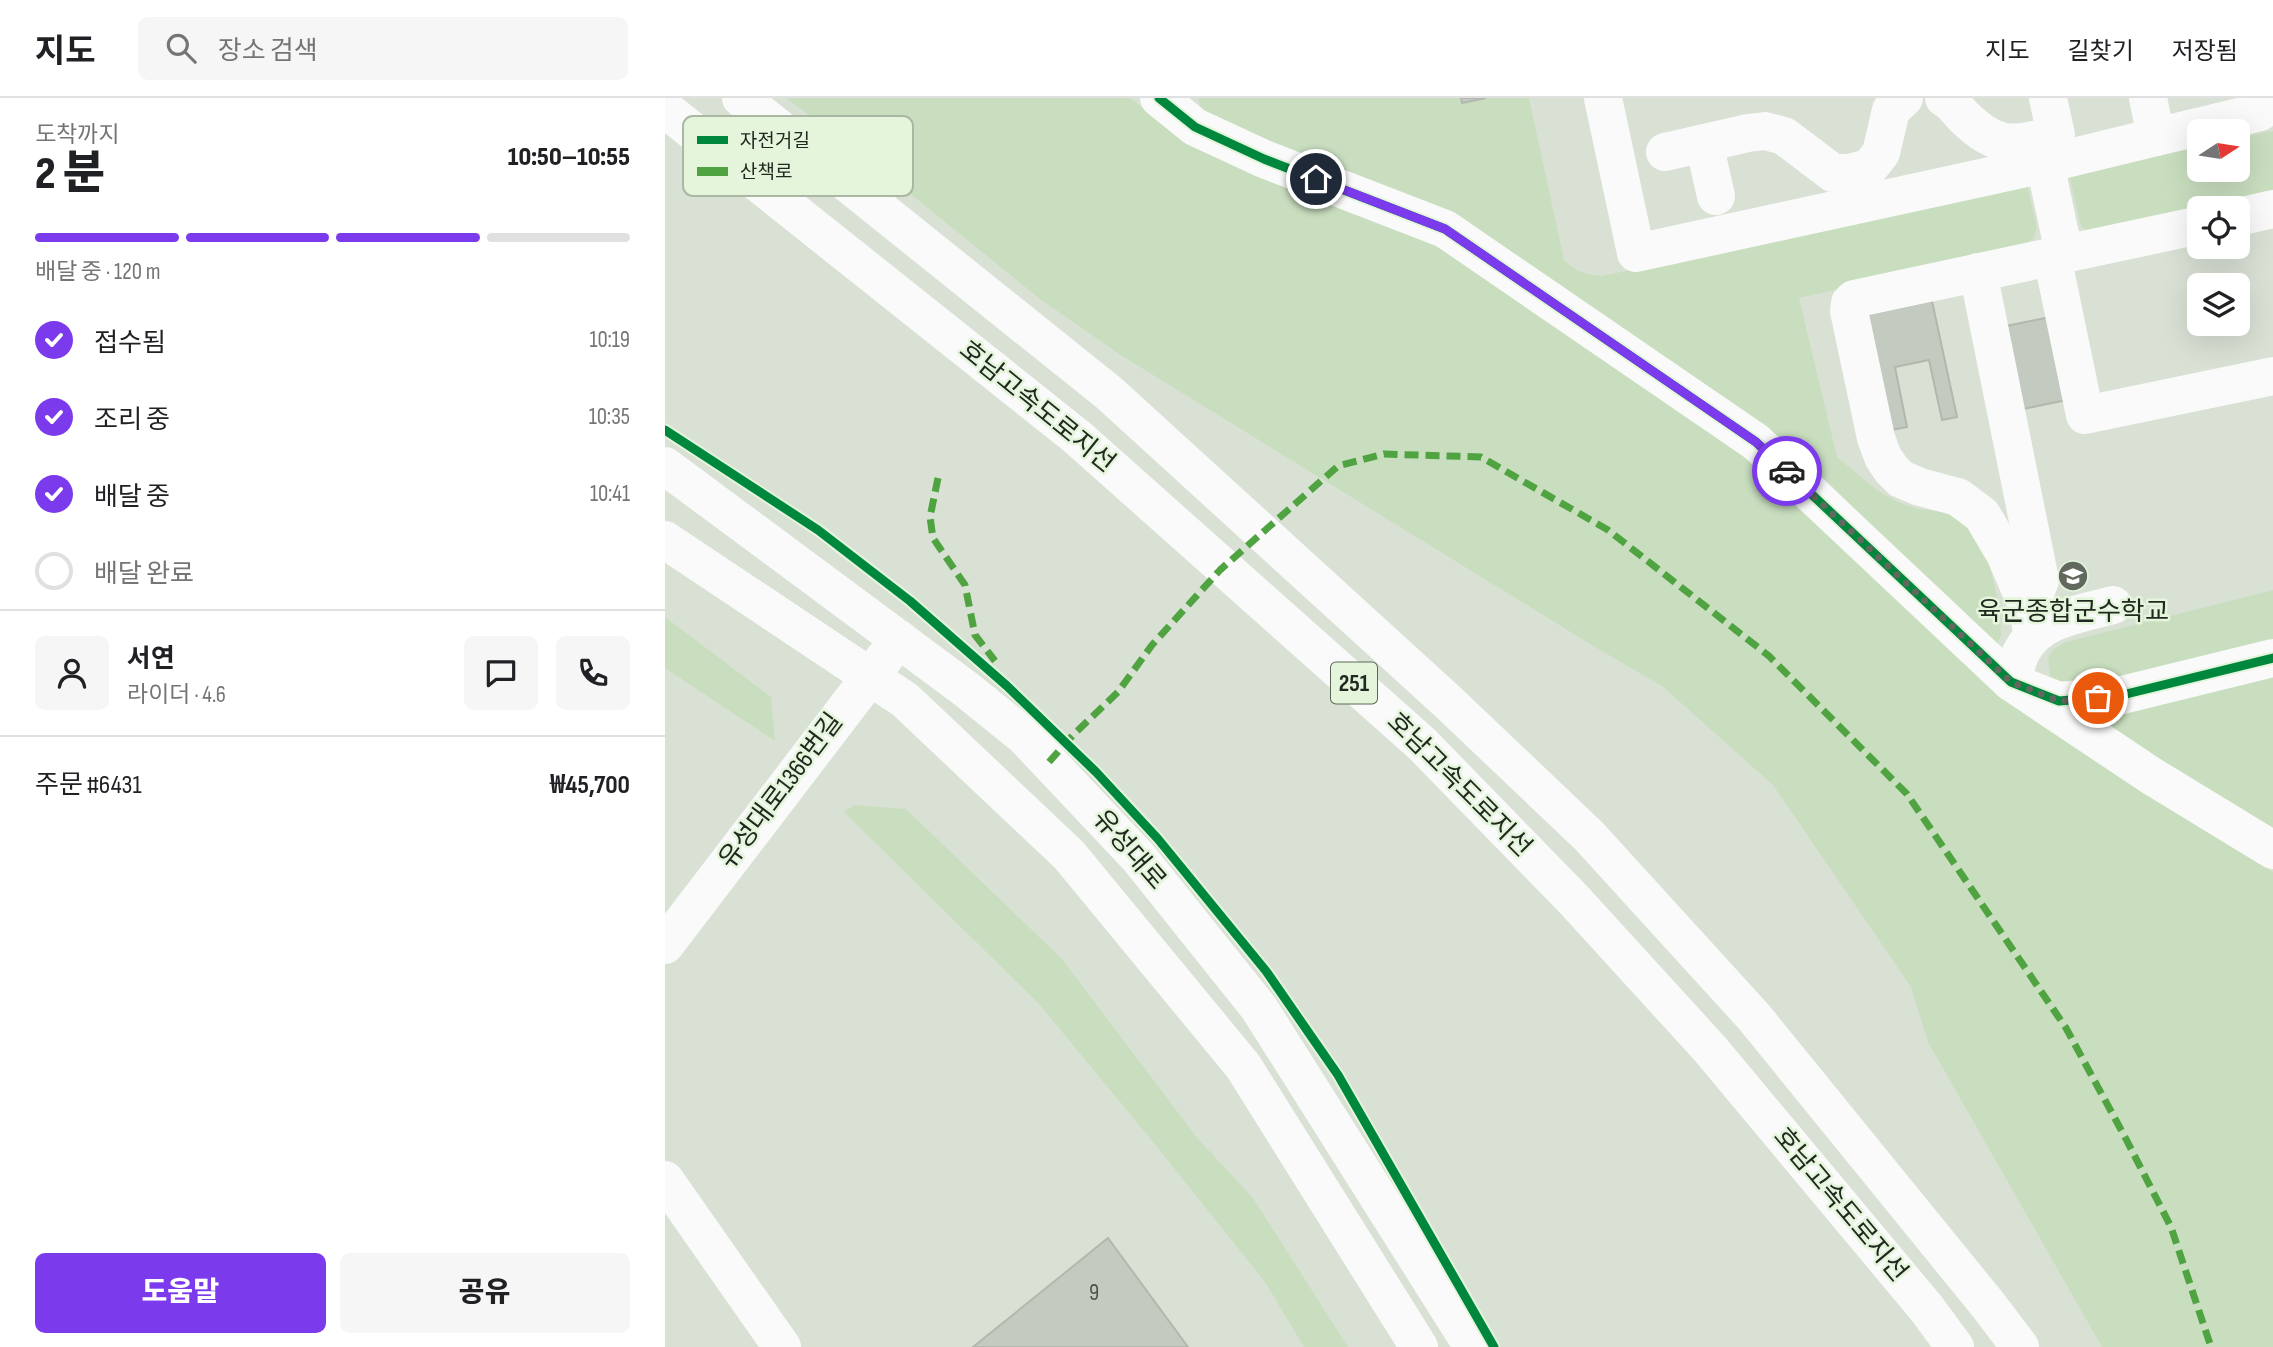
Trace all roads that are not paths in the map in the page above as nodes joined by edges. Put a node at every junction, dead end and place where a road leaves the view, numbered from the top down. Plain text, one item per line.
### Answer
1 (741, 98) edge
2 (1603, 98) edge
3 (1904, 98) edge
4 (1944, 98) edge
5 (2048, 98) edge
6 (2148, 98) edge
7 (1162, 99) edge
8 (2264, 106) edge
9 (665, 109) edge
10 (763, 116) edge
11 (683, 123) edge
12 (2156, 137) junction
13 (1704, 143) junction
14 (1665, 152) dead end
15 (2045, 164) junction
16 (774, 196) edge
17 (863, 196) edge
18 (1716, 196) dead end
19 (2273, 209) edge
20 (2250, 214) edge
21 (2187, 228) edge
22 (2058, 255) junction
23 (1978, 272) junction
24 (2273, 376) edge
25 (665, 466) edge
26 (665, 540) edge
27 (2113, 605) dead end
28 (2031, 623) junction
29 (899, 639) junction
30 (2273, 658) edge
31 (868, 677) junction
32 (2011, 682) junction
33 (2273, 850) edge
34 (665, 945) edge
35 (665, 1180) edge
36 (782, 1347) edge
37 (1419, 1347) edge
38 (1473, 1347) edge
39 (1955, 1347) edge
40 (2020, 1347) edge

1 - 10 main road, 호남고속도로지선 / 251
2 - 15 main road
3 - 13 main road
4 - 5 main road
6 - 12 main road
7 - 32 main road
8 - 12 main road
9 - 11 main road, 호남고속도로지선 / 251
12 - 15 main road
13 - 14 main road
13 - 18 main road
15 - 22 main road
16 - 39 main road, 호남고속도로지선 / 251
17 - 40 main road, 호남고속도로지선 / 251
19 - 20 main road
21 - 22 main road
22 - 23 main road
22 - 24 main road
23 - 28 main road
23 - 28 main road
25 - 29 main road, 유성대로
26 - 31 main road, 유성대로
27 - 28 main road
28 - 32 main road
29 - 31 main road, 유성대로1366번길
29 - 38 main road, 유성대로
30 - 32 main road
31 - 34 main road, 유성대로1366번길
31 - 37 main road, 유성대로
32 - 33 main road
35 - 36 main road

